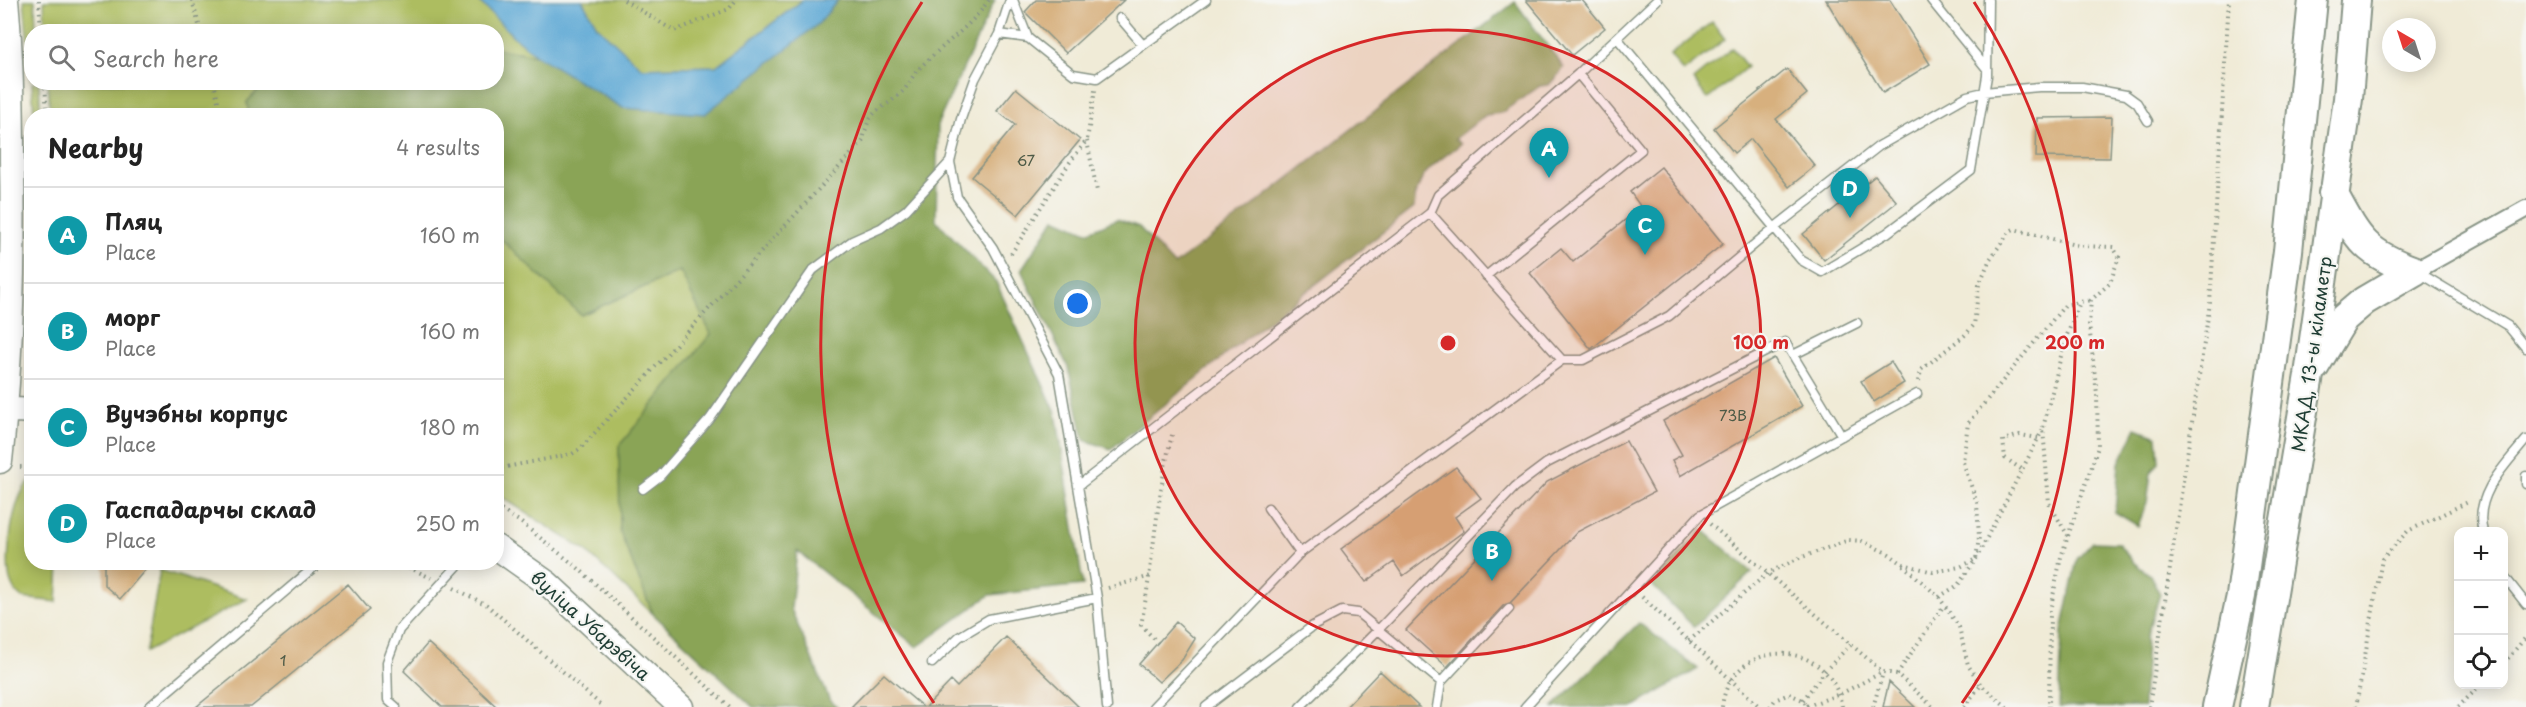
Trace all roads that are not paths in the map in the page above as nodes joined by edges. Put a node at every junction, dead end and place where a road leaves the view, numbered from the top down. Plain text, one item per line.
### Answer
1 (6, 0) edge
2 (1012, 0) edge
3 (1206, 0) edge
4 (1657, 0) edge
5 (1931, 0) edge
6 (1988, 0) edge
7 (2313, 0) edge
8 (2356, 0) edge
9 (1120, 18) dead end
10 (999, 34) junction
11 (1028, 38) junction
12 (1618, 39) junction
13 (1143, 45) junction
14 (1987, 69) junction
15 (1578, 74) junction
16 (1984, 92) junction
17 (2148, 121) dead end
18 (950, 162) junction
19 (2334, 193) junction
20 (2526, 209) edge
21 (1430, 213) junction
22 (1774, 228) junction
23 (2415, 271) junction
24 (1486, 276) junction
25 (1857, 323) dead end
26 (2526, 348) edge
27 (1793, 355) junction
28 (1562, 360) junction
29 (2309, 375) junction
30 (1917, 394) road end
31 (3, 409) edge
32 (24, 410) edge
33 (1842, 436) junction
34 (2526, 440) edge
35 (0, 461) edge
36 (2526, 476) edge
37 (2526, 484) edge
38 (1078, 486) junction
39 (643, 489) dead end
40 (1268, 508) dead end
41 (2483, 527) edge
42 (504, 553) edge
43 (1300, 553) junction
44 (311, 570) edge
45 (454, 570) edge
46 (2508, 581) edge
47 (1097, 595) junction
48 (2526, 604) edge
49 (1509, 609) dead end
50 (1379, 629) junction
51 (932, 663) dead end
52 (1441, 682) junction
53 (149, 707) edge
54 (396, 707) edge
55 (681, 707) edge
56 (1107, 707) edge
57 (1154, 707) edge
58 (1206, 707) edge
59 (1300, 707) edge
60 (1437, 707) edge
61 (1525, 707) edge
62 (2217, 707) edge
63 (2254, 707) edge

1 - 31 main road
2 - 10 lane
2 - 11 lane
3 - 13 lane
4 - 12 lane
5 - 14 lane
6 - 14 lane
7 - 62 highway, МКАД, 13-ы кіламетр
8 - 19 highway, МКАД, 13-ы кіламетр
9 - 13 lane
10 - 11 lane
10 - 18 lane
11 - 13 lane
12 - 15 lane
12 - 22 lane
14 - 16 lane
15 - 21 lane
15 - 24 lane
16 - 17 lane
16 - 22 lane
16 - 22 lane
18 - 38 lane
18 - 39 lane
19 - 23 highway
19 - 29 highway, МКАД, 13-ы кіламетр
20 - 23 street
21 - 24 lane
21 - 38 lane
22 - 28 lane
23 - 26 lane
23 - 29 highway
24 - 28 lane
25 - 27 lane
27 - 33 lane
27 - 50 lane
28 - 43 lane
29 - 63 highway, МКАД, 13-ы кіламетр
30 - 33 lane
31 - 32 main road
31 - 35 main road
33 - 61 lane
34 - 41 lane
36 - 37 lane
38 - 47 lane
40 - 43 lane
42 - 55 main road, вуліца Убарэвіча
43 - 57 lane
44 - 53 lane
45 - 54 lane
46 - 48 lane
47 - 51 lane
47 - 56 lane
49 - 52 lane
50 - 52 lane
50 - 58 lane
50 - 59 lane
52 - 60 lane

